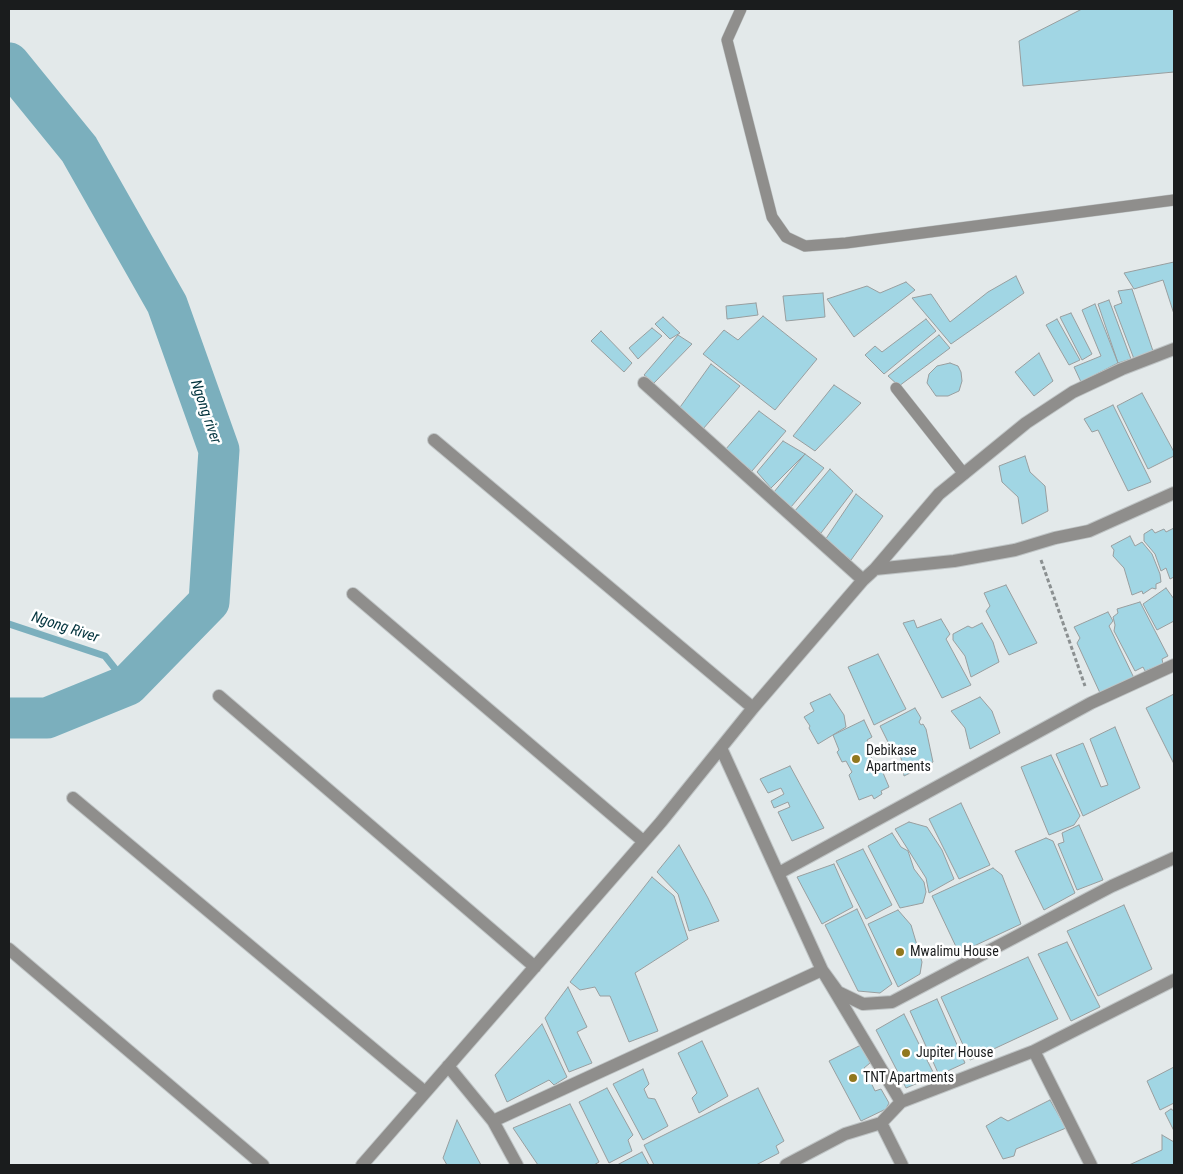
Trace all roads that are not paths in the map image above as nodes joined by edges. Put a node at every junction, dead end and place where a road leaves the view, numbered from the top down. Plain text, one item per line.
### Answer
1 (741, 9) edge
2 (1174, 200) edge
3 (1174, 350) edge
4 (644, 383) dead end
5 (896, 388) dead end
6 (434, 440) dead end
7 (964, 474) junction
8 (1174, 493) edge
9 (875, 569) junction
10 (863, 580) junction
11 (353, 594) dead end
12 (1174, 665) edge
13 (219, 696) dead end
14 (754, 708) junction
15 (721, 748) junction
16 (73, 798) dead end
17 (643, 842) junction
18 (1174, 858) edge
19 (779, 873) junction
20 (9, 949) edge
21 (535, 967) junction
22 (822, 970) junction
23 (1174, 980) edge
24 (1034, 1051) junction
25 (448, 1066) junction
26 (425, 1092) junction
27 (902, 1102) junction
28 (493, 1120) junction
29 (881, 1123) junction
30 (263, 1165) edge
31 (362, 1165) edge
32 (517, 1165) edge
33 (786, 1165) edge
34 (902, 1165) edge
35 (1091, 1165) edge

1 - 2 lane
3 - 7 street
4 - 10 street
5 - 7 lane
6 - 14 street
7 - 9 street
8 - 9 street
9 - 10 street
10 - 14 street
11 - 17 street
12 - 19 street
13 - 21 street
14 - 15 street
15 - 17 street
15 - 19 street
16 - 26 street
17 - 21 street
18 - 22 street
19 - 22 street
20 - 30 street
21 - 25 street
22 - 27 street
22 - 28 street
23 - 24 street
24 - 27 street
24 - 35 street
25 - 26 street
25 - 28 street
26 - 31 street
27 - 29 street
28 - 32 street
29 - 33 street
29 - 34 street

